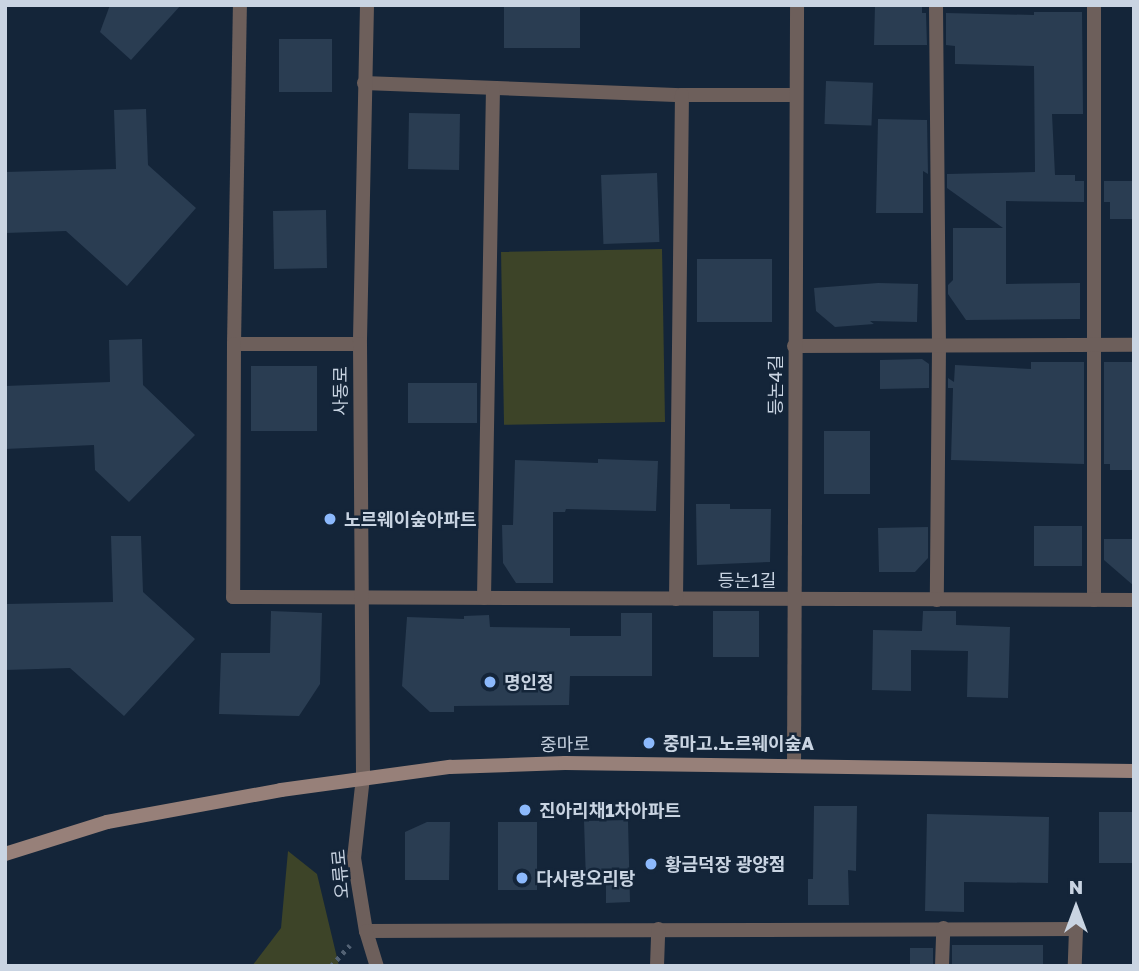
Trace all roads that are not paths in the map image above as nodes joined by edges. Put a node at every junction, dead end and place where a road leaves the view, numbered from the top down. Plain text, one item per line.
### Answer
1 (240, 5) edge
2 (367, 5) edge
3 (797, 5) edge
4 (936, 5) edge
5 (1094, 5) edge
6 (364, 83) junction
7 (493, 88) junction
8 (682, 95) junction
9 (796, 96) junction
10 (234, 344) junction
11 (360, 344) junction
12 (1094, 345) junction
13 (1134, 345) edge
14 (794, 346) junction
15 (939, 346) junction
16 (359, 598) junction
17 (484, 598) junction
18 (676, 599) junction
19 (792, 599) junction
20 (937, 600) junction
21 (1094, 600) junction
22 (1134, 600) edge
23 (794, 766) junction
24 (1134, 771) edge
25 (363, 777) junction
26 (5, 854) edge
27 (943, 928) junction
28 (658, 929) junction
29 (366, 931) junction
30 (377, 966) edge
31 (657, 966) edge
32 (942, 966) edge
33 (1075, 966) edge

1 - 10 street
2 - 6 street, 사동로
3 - 9 street, 등논4길
4 - 15 street
5 - 12 street
6 - 7 street
6 - 11 street, 사동로
7 - 8 street
7 - 17 street
8 - 9 street
8 - 18 street
9 - 14 street, 등논4길
10 - 11 street
10 - 16 street, 등논1길
11 - 16 street, 사동로
12 - 13 street
12 - 15 street
12 - 21 street
14 - 15 street
14 - 19 street, 등논4길
15 - 20 street
16 - 17 street, 등논1길
16 - 25 street, 사동로
17 - 18 street, 등논1길
18 - 19 street, 등논1길
19 - 20 street, 등논1길
19 - 23 street, 등논4길
20 - 21 street, 등논1길
21 - 22 street, 등논1길
23 - 24 main road, 중마로
23 - 25 main road, 중마로
25 - 26 main road, 중마로
25 - 29 street, 오류로
27 - 28 street
27 - 32 street
27 - 33 street
28 - 29 street
28 - 31 street
29 - 30 street, 오류로

